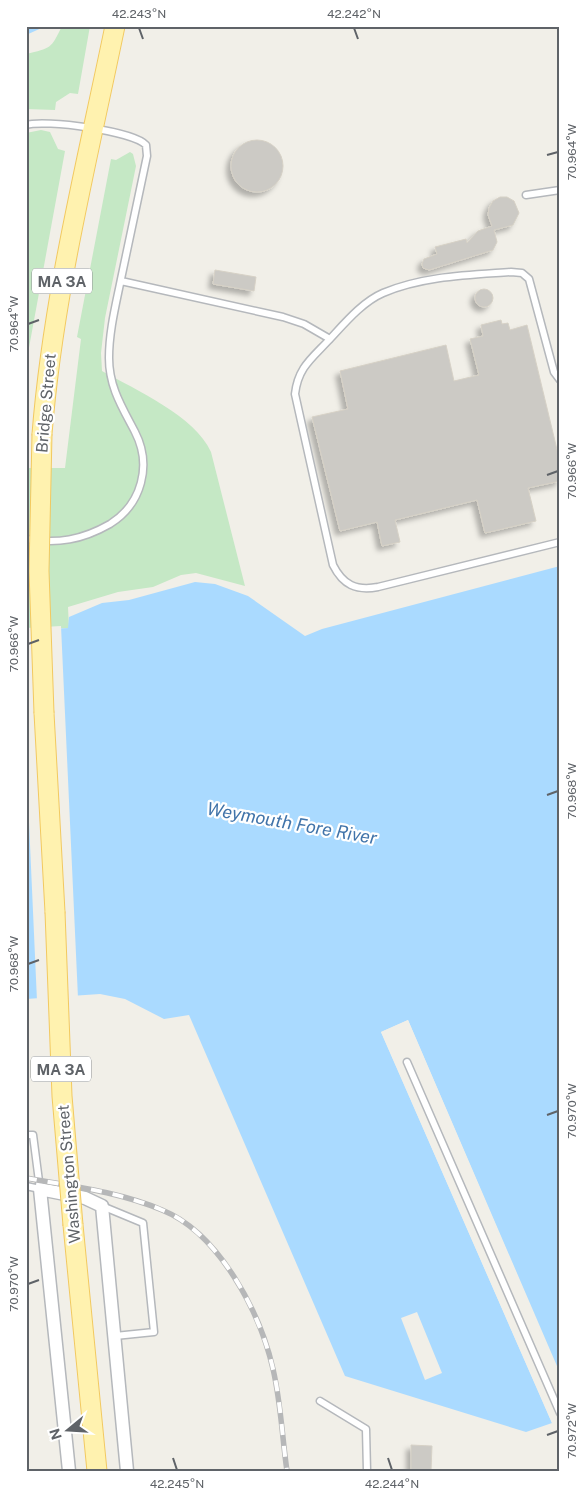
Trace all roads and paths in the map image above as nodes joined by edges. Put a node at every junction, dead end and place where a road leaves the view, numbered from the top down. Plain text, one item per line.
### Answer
1 (115, 26) edge
2 (26, 125) edge
3 (94, 129) junction
4 (560, 190) edge
5 (526, 195) dead end
6 (121, 281) junction
7 (330, 339) junction
8 (560, 380) edge
9 (26, 539) edge
10 (560, 542) edge
11 (49, 786) joint
12 (407, 1062) dead end
13 (30, 1135) edge
14 (26, 1186) edge
15 (40, 1189) junction
16 (102, 1206) junction
17 (115, 1336) junction
18 (320, 1402) dead end
19 (560, 1413) edge
20 (68, 1471) edge
21 (97, 1471) edge
22 (127, 1471) edge
23 (367, 1471) edge

1 - 3 main road, Bridge Street / MA 3A
2 - 3 lane
3 - 6 lane
3 - 11 main road, Bridge Street / MA 3A, bridge
4 - 5 lane
6 - 7 lane
6 - 9 lane
7 - 8 lane
7 - 10 lane
11 - 21 main road, Washington Street / MA 3A, bridge
12 - 19 lane
13 - 15 lane
14 - 15 lane
15 - 16 street
15 - 20 street
16 - 17 street
16 - 17 lane
17 - 22 street
18 - 23 lane

